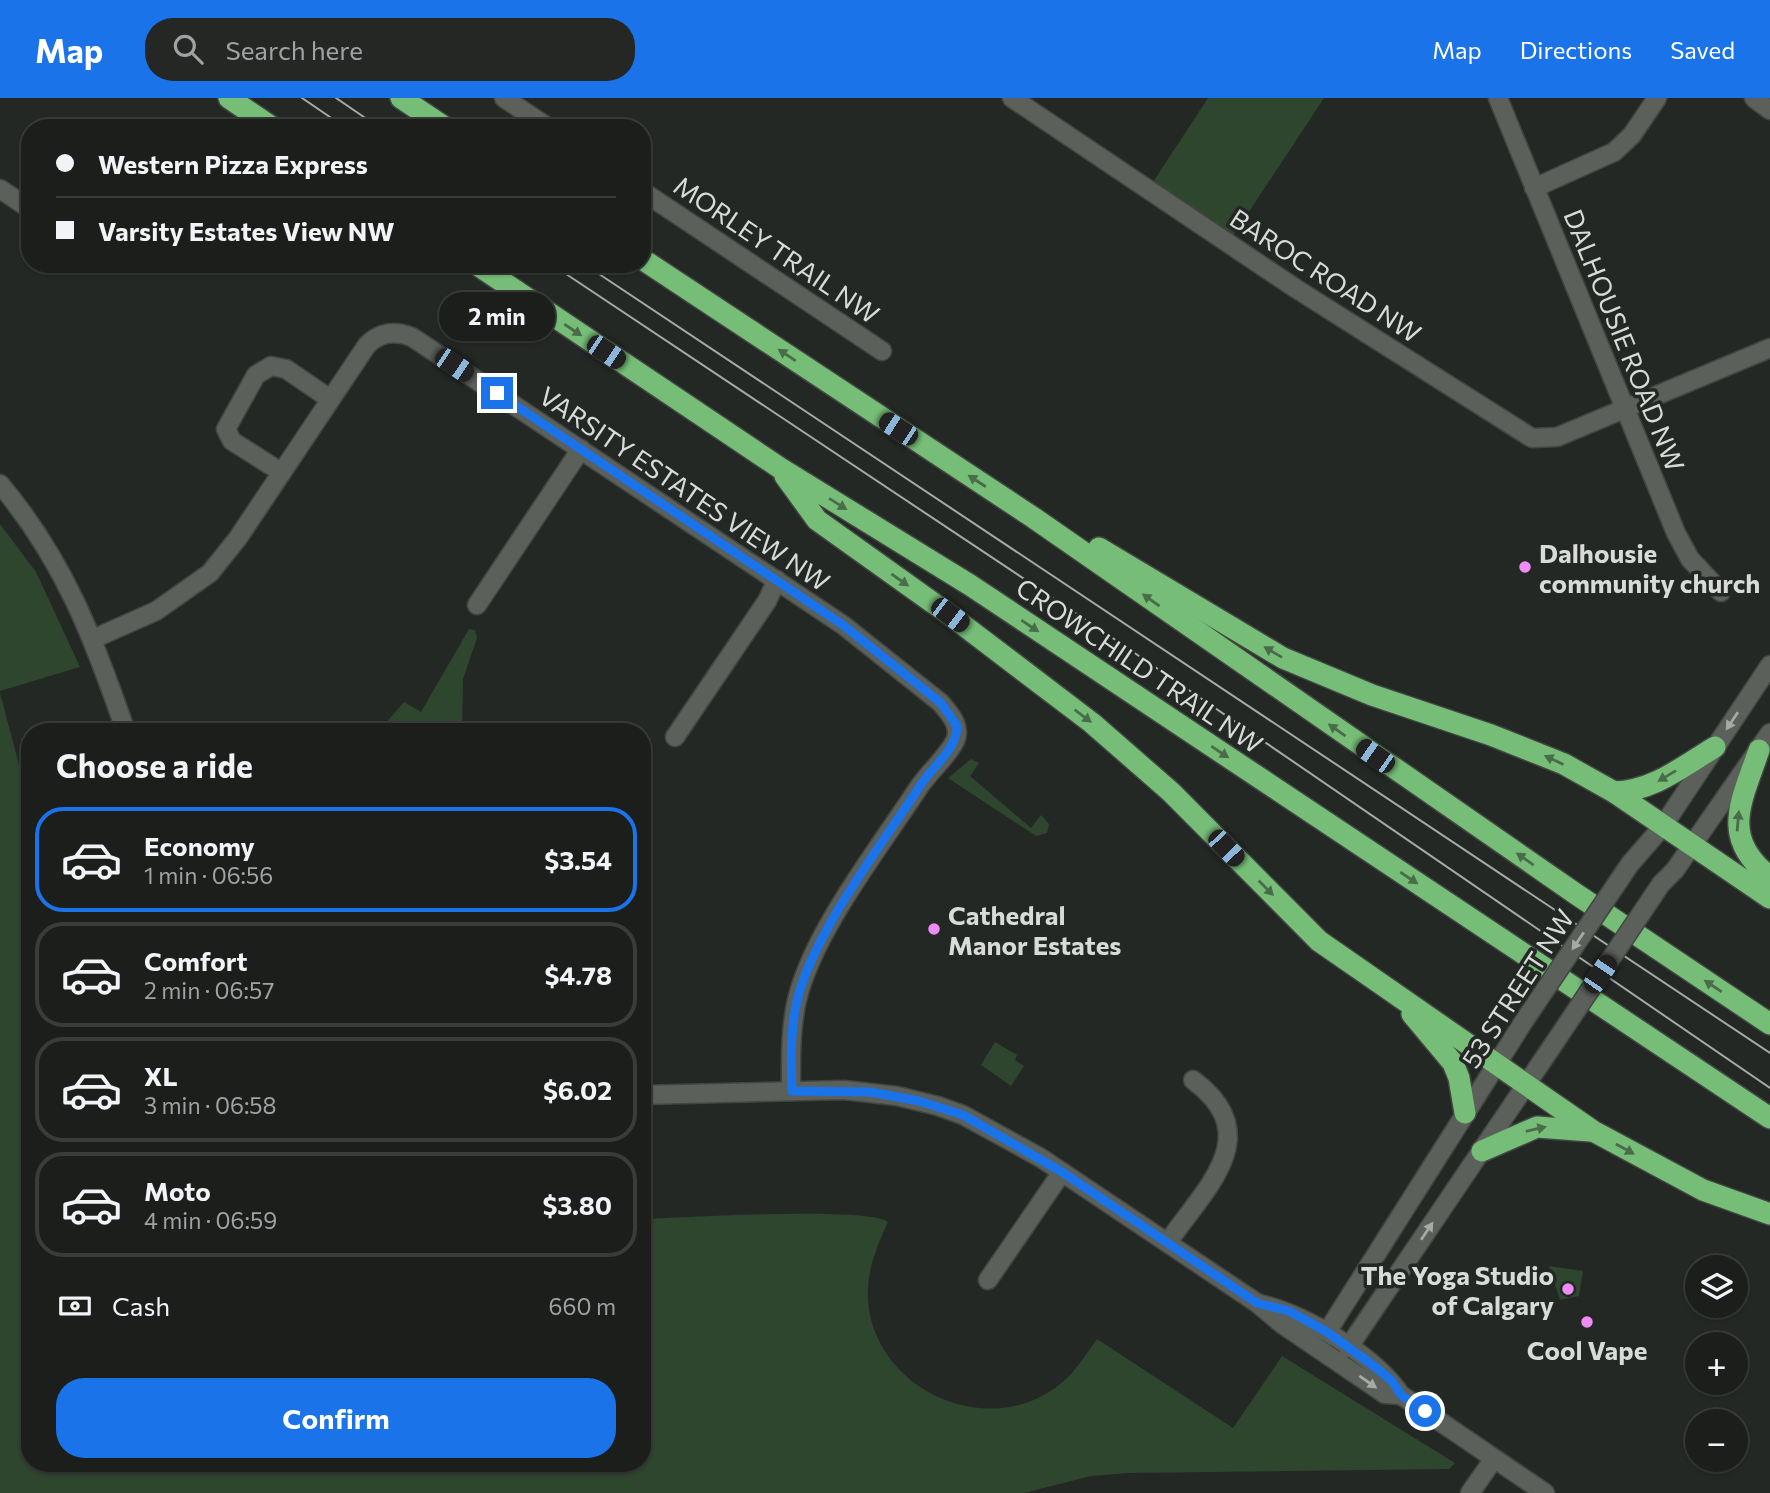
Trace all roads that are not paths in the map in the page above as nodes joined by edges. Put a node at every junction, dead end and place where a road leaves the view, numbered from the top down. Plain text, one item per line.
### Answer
1 (229, 98) edge
2 (401, 98) edge
3 (504, 98) edge
4 (1012, 98) edge
5 (1498, 98) edge
6 (1657, 98) edge
7 (1754, 98) edge
8 (1770, 110) edge
9 (260, 119) edge
10 (432, 119) edge
11 (535, 119) edge
12 (1534, 188) junction
13 (0, 190) edge
14 (651, 197) edge
15 (21, 203) edge
16 (651, 265) edge
17 (489, 273) edge
18 (1770, 348) edge
19 (883, 351) dead end
20 (330, 399) junction
21 (1625, 409) junction
22 (581, 449) junction
23 (780, 468) junction
24 (281, 472) junction
25 (0, 484) edge
26 (1034, 519) junction
27 (777, 580) junction
28 (1721, 592) dead end
29 (477, 605) dead end
30 (93, 639) junction
31 (1770, 665) edge
32 (123, 723) edge
33 (675, 737) dead end
34 (1765, 742) edge
35 (1715, 747) junction
36 (1614, 792) junction
37 (1663, 826) junction
38 (1693, 845) junction
39 (1770, 877) edge
40 (1770, 898) edge
41 (1408, 1006) junction
42 (1770, 1024) edge
43 (1499, 1065) junction
44 (1193, 1080) dead end
45 (1527, 1085) junction
46 (792, 1091) junction
47 (651, 1095) edge
48 (1465, 1113) junction
49 (1770, 1118) edge
50 (1593, 1131) junction
51 (1482, 1151) junction
52 (1062, 1172) junction
53 (1770, 1214) edge
54 (1168, 1242) junction
55 (988, 1280) dead end
56 (1322, 1340) junction
57 (1343, 1355) junction
58 (1493, 1460) junction
59 (1470, 1493) edge
60 (1545, 1493) edge

1 - 9 highway
2 - 10 highway
3 - 11 street
4 - 21 street, BAROC ROAD NW
5 - 12 street, DALHOUSIE ROAD NW
6 - 12 street
7 - 8 street
12 - 21 street, DALHOUSIE ROAD NW
13 - 15 street
14 - 19 street, MORLEY TRAIL NW
26 -> 16 highway
17 -> 23 highway, CROWCHILD TRAIL NW
18 - 21 street, BAROC ROAD NW
20 - 22 street, VARSITY ESTATES VIEW NW
20 - 24 street, VARSITY ESTATES VIEW NW
20 - 24 street
21 - 28 street, DALHOUSIE ROAD NW
22 - 27 street, VARSITY ESTATES VIEW NW
22 - 29 street
23 -> 41 highway
23 -> 49 highway, CROWCHILD TRAIL NW
24 - 30 street, VARSITY ESTATES VIEW NW
25 - 30 street
36 -> 26 highway
42 -> 26 highway
27 - 33 street
27 - 46 street, VARSITY ESTATES VIEW NW
30 - 32 street
31 -> 35 street, 53 STREET NW
34 - 38 street
39 -> 34 highway
35 -> 36 highway
35 - 37 street, 53 STREET NW
36 - 37 highway
37 - 38 highway
37 -> 43 street, 53 STREET NW, bridge
38 - 40 highway
38 - 45 street, bridge
41 - 43 highway
41 - 48 highway
43 - 45 highway
43 - 48 street, 53 STREET NW
44 - 54 street
45 - 50 highway
45 - 51 street
46 - 47 street
46 - 52 street
48 - 56 street, 53 STREET NW
51 -> 50 highway
50 -> 53 highway
57 -> 51 street
52 - 54 street
52 - 55 street
54 - 56 street
56 - 57 street
57 - 58 street
58 - 59 street
58 - 60 street

